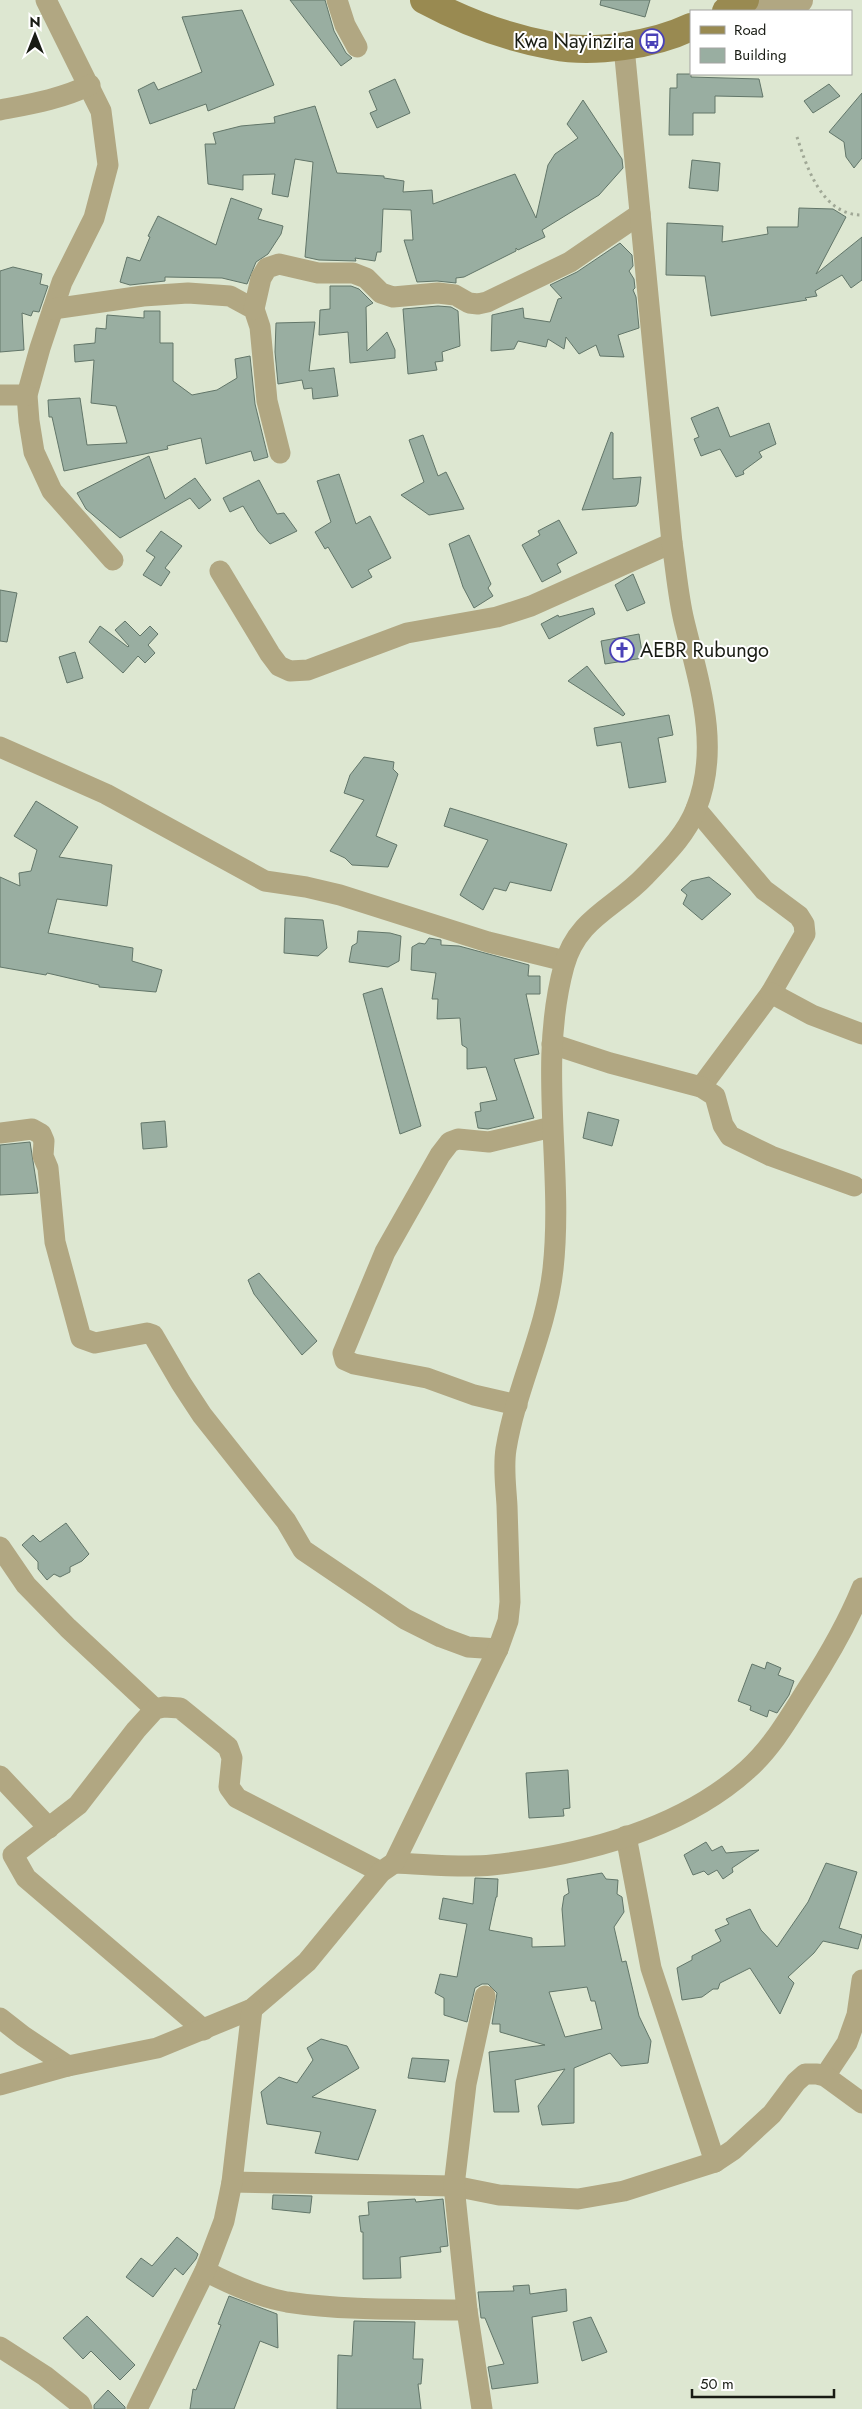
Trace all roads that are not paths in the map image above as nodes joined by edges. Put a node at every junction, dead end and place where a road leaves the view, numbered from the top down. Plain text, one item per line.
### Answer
1 (46, 0) edge
2 (337, 0) edge
3 (424, 0) edge
4 (745, 0) edge
5 (800, 0) edge
6 (728, 10) edge
7 (761, 10) edge
8 (688, 29) edge
9 (624, 46) junction
10 (357, 47) dead end
11 (90, 85) junction
12 (0, 110) edge
13 (640, 214) junction
14 (53, 309) junction
15 (254, 309) junction
16 (27, 394) junction
17 (0, 395) edge
18 (280, 453) dead end
19 (672, 543) junction
20 (113, 560) dead end
21 (220, 571) dead end
22 (0, 748) edge
23 (696, 809) junction
24 (565, 961) junction
25 (770, 993) junction
26 (862, 1034) edge
27 (552, 1044) junction
28 (701, 1087) junction
29 (552, 1127) junction
30 (0, 1133) edge
31 (854, 1186) dead end
32 (517, 1405) junction
33 (0, 1547) edge
34 (862, 1588) edge
35 (498, 1649) junction
36 (155, 1709) junction
37 (0, 1776) edge
38 (49, 1828) junction
39 (626, 1836) junction
40 (6, 1861) edge
41 (388, 1868) junction
42 (862, 1980) edge
43 (485, 1996) dead end
44 (252, 2009) junction
45 (0, 2018) edge
46 (204, 2030) junction
47 (68, 2066) junction
48 (825, 2076) junction
49 (0, 2085) edge
50 (862, 2103) edge
51 (715, 2162) junction
52 (232, 2182) junction
53 (454, 2186) junction
54 (205, 2271) junction
55 (467, 2310) junction
56 (0, 2347) edge
57 (82, 2409) edge
58 (137, 2409) edge
59 (482, 2409) edge

1 - 11 street
2 - 10 street
3 - 9 main road
4 - 6 main road
5 - 7 street
8 - 9 main road
9 - 13 street
11 - 12 street
11 - 14 street
13 - 15 street
13 - 19 street
14 - 15 street
14 - 16 street
15 - 18 street
16 - 17 street
16 - 20 street
19 - 21 street
19 - 23 street
22 - 24 street
23 - 24 street
23 - 25 street
24 - 27 street
25 - 26 street
25 - 28 street
27 - 28 street
27 - 29 street
28 - 31 street
29 - 32 street
29 - 32 street
30 - 35 street
32 - 35 street
33 - 36 street
34 - 39 street
35 - 41 street
36 - 38 street
36 - 41 street
37 - 38 street
38 - 40 street
39 - 41 street
39 - 51 street
40 - 46 street
41 - 44 street
42 - 48 street
43 - 53 street
44 - 46 street
44 - 52 street
45 - 47 street
46 - 47 street
47 - 49 street
48 - 50 street
48 - 51 street
51 - 53 street
52 - 53 street
52 - 54 street
53 - 55 street
54 - 55 street
54 - 58 street
55 - 59 street
56 - 57 street

